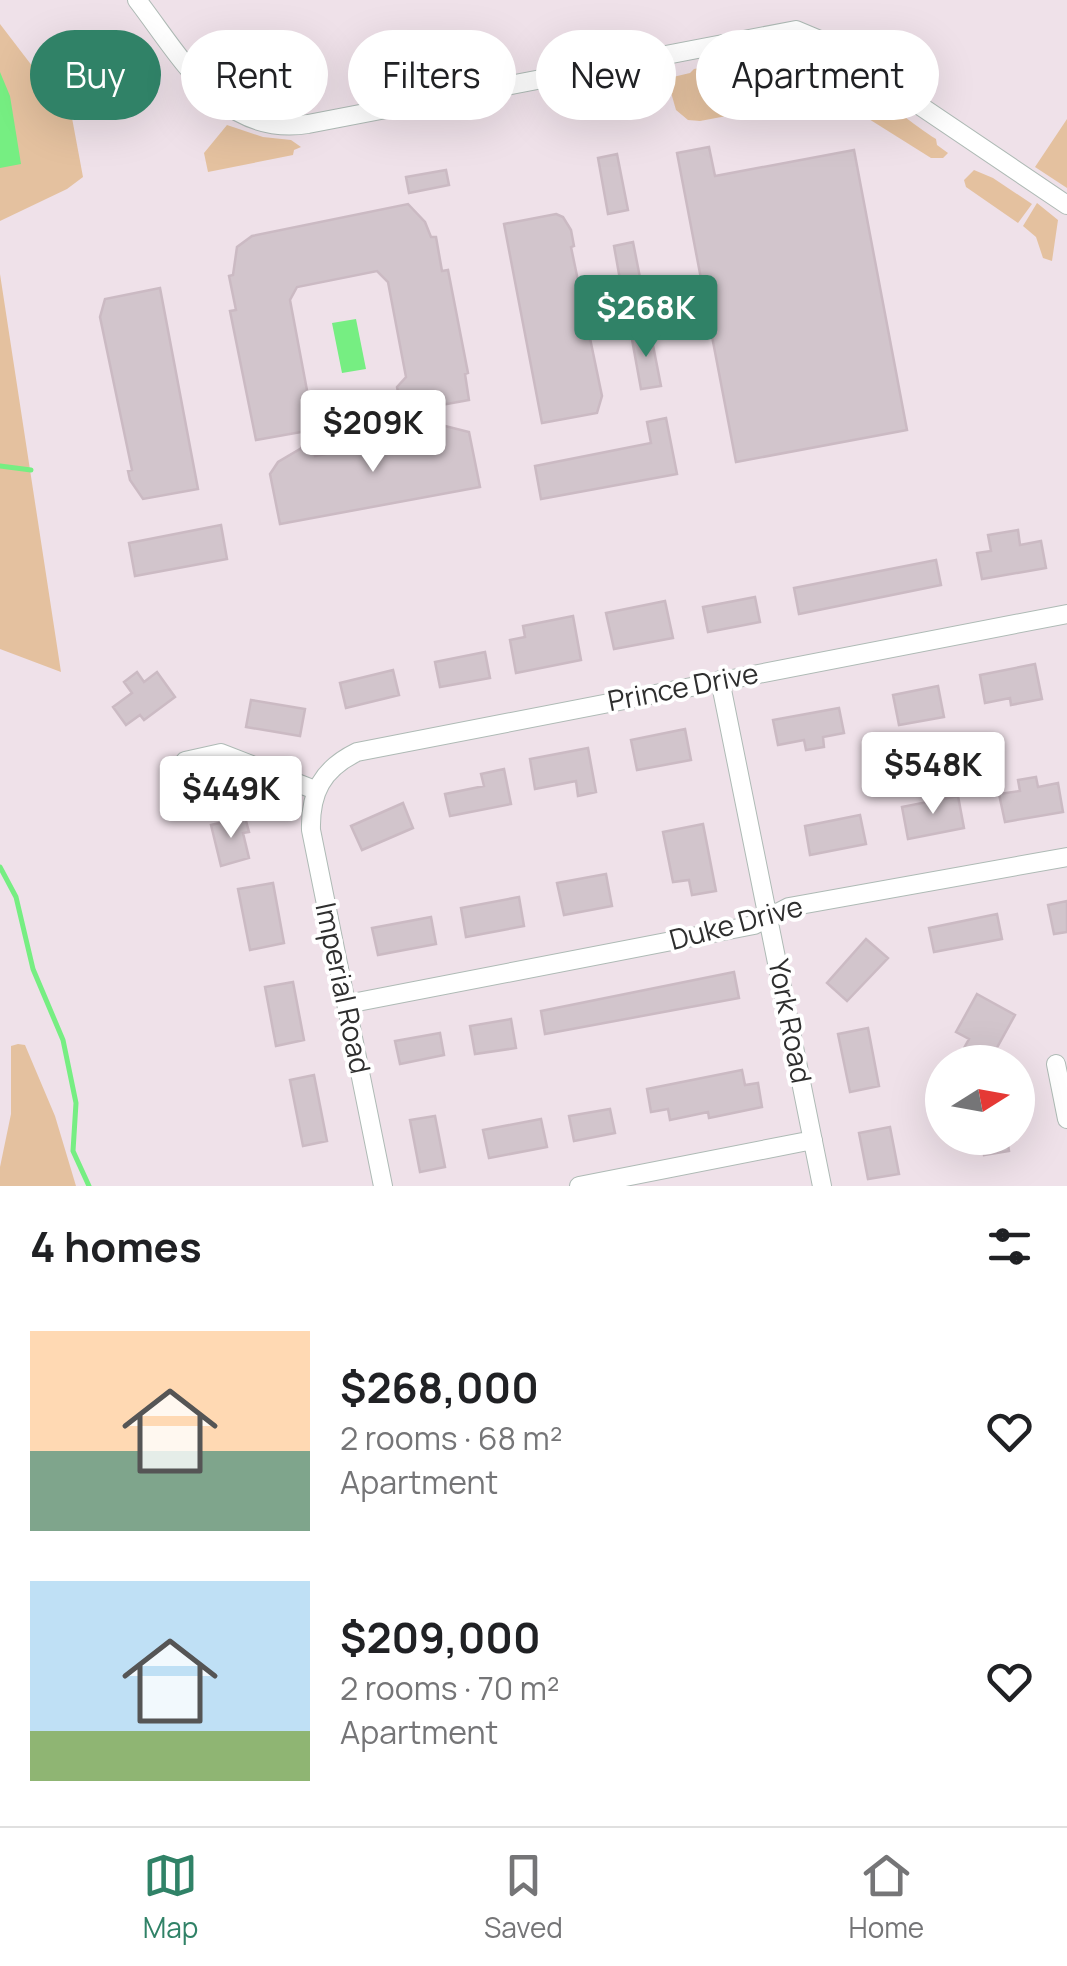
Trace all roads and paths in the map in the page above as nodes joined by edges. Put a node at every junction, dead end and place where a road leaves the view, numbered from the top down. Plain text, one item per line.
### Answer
1 (137, 0) edge
2 (1067, 205) edge
3 (1067, 614) edge
4 (720, 680) junction
5 (185, 761) dead end
6 (315, 790) junction
7 (1067, 856) edge
8 (770, 916) junction
9 (348, 1004) junction
10 (1056, 1064) dead end
11 (1067, 1119) edge
12 (813, 1140) junction
13 (383, 1186) edge
14 (579, 1186) edge
15 (822, 1186) edge

1 - 2 street
3 - 4 street, Prince Drive
4 - 6 street, Prince Drive
4 - 8 street, York Road
5 - 6 street
6 - 9 street, Imperial Road
7 - 8 street, Duke Drive
8 - 9 street, Duke Drive
8 - 12 street, York Road
9 - 13 street, Imperial Road
10 - 11 street
12 - 14 street
12 - 15 street, York Road

